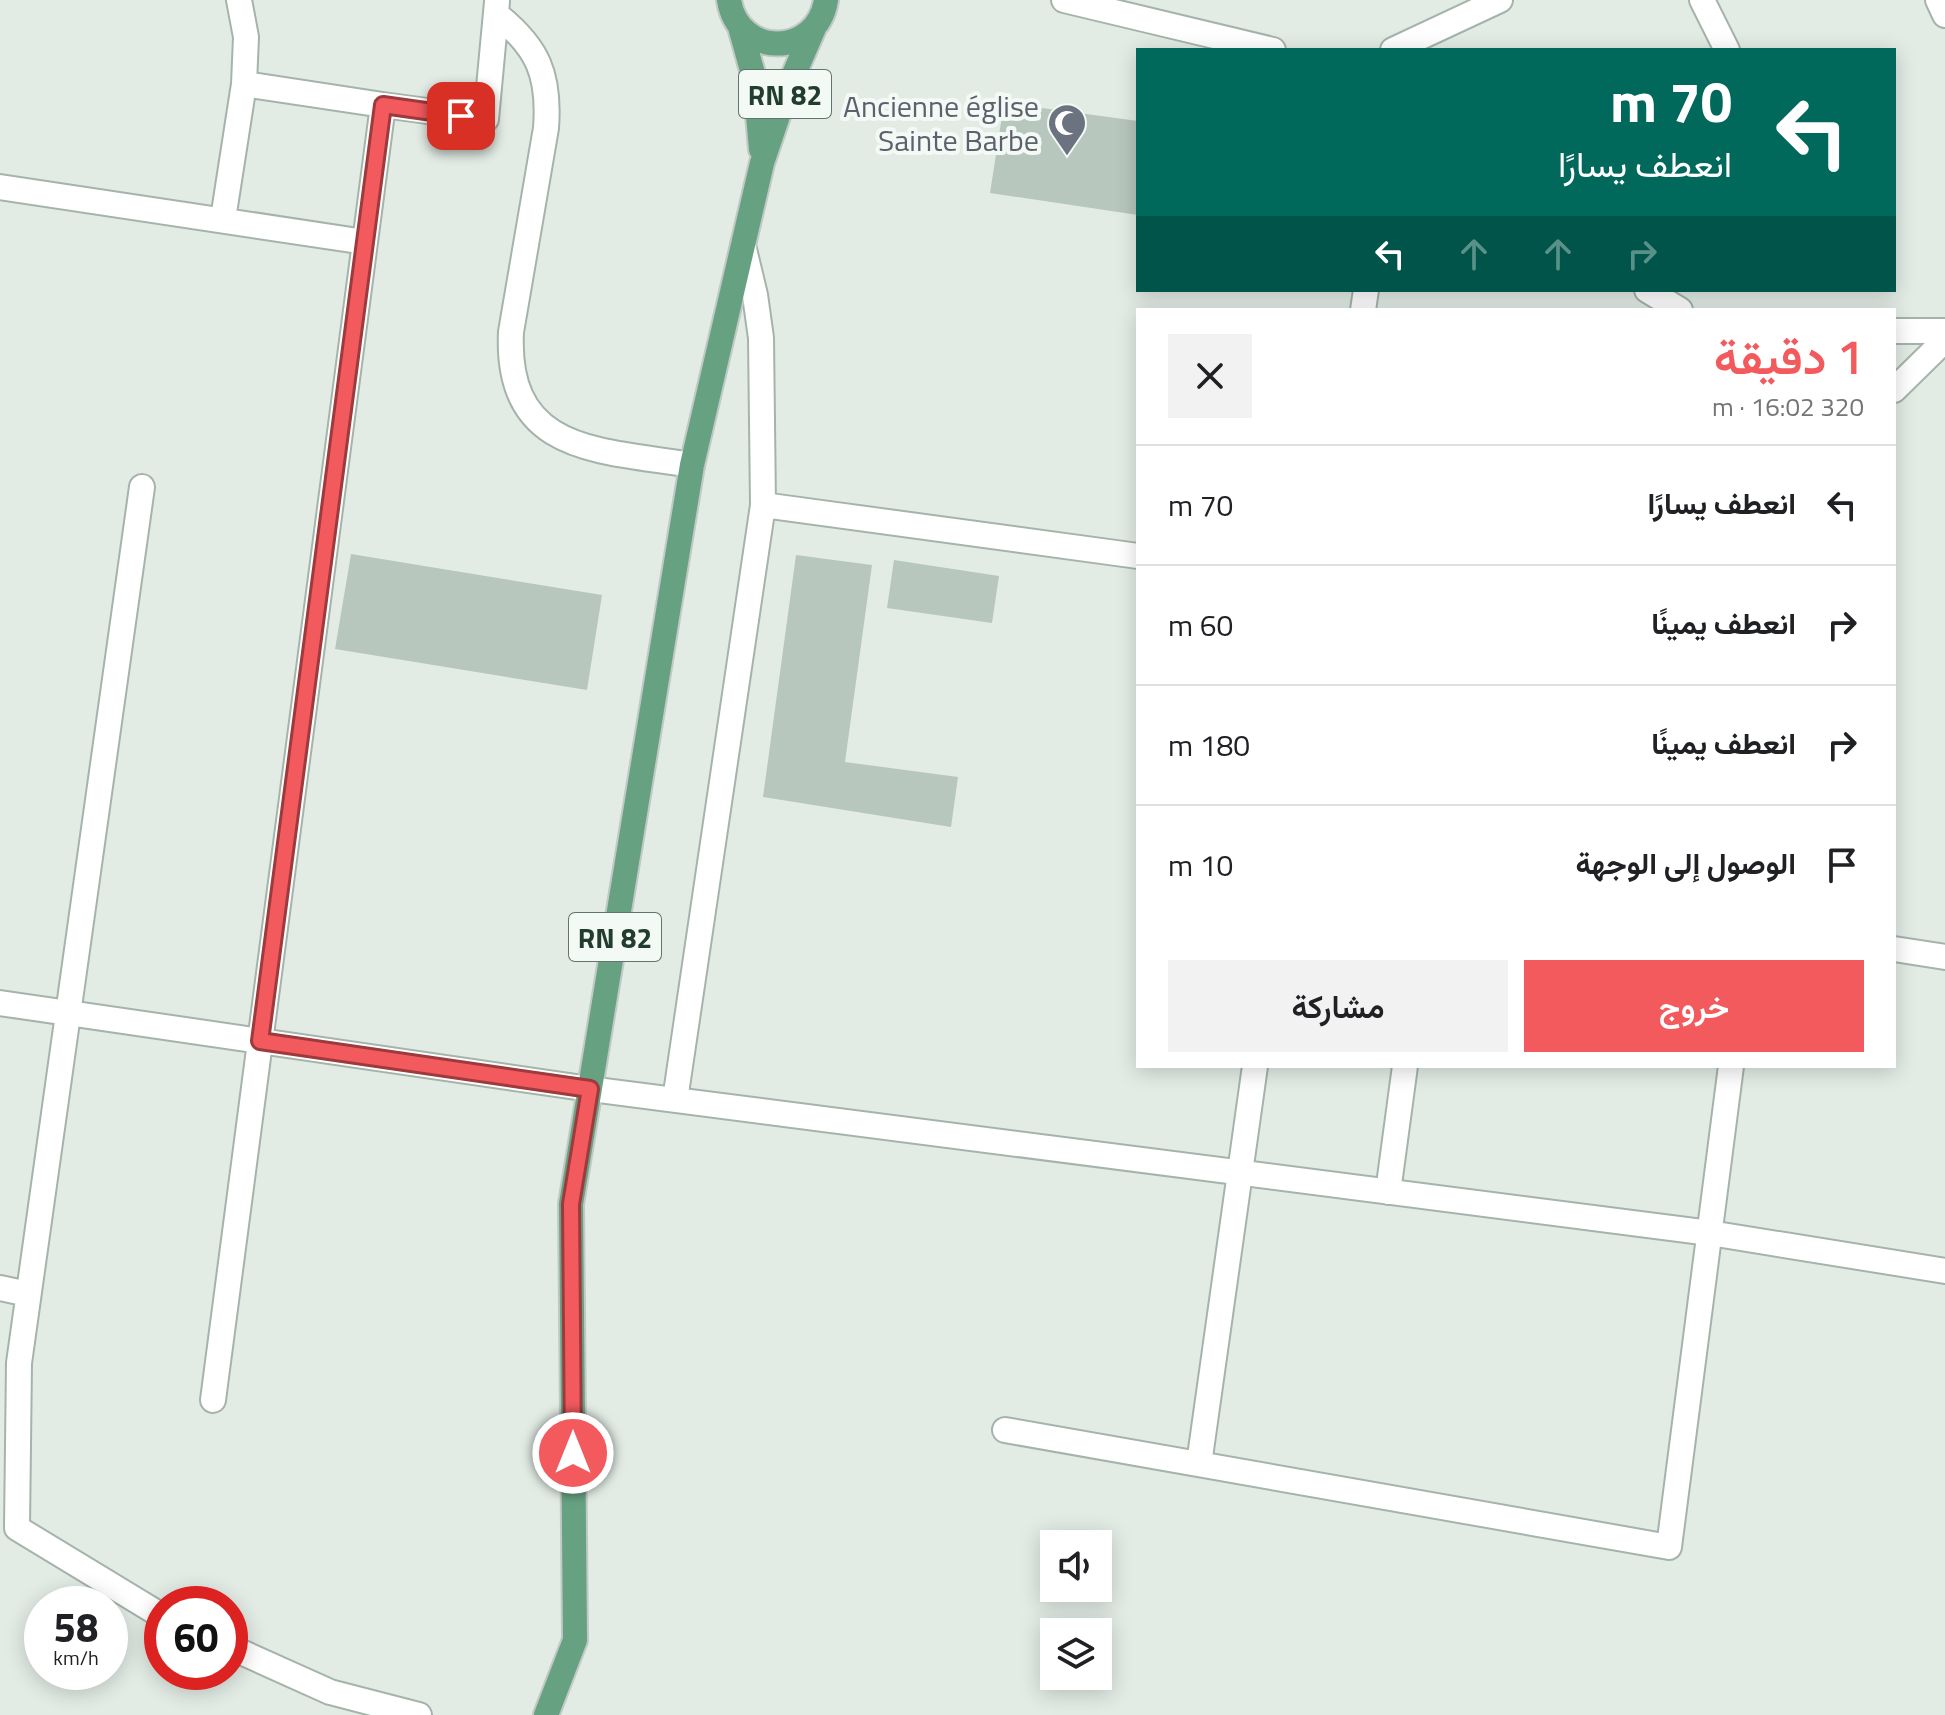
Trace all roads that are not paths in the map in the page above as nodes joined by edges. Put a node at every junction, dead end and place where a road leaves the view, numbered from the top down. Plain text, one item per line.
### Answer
1 (239, 0) edge
2 (826, 0) edge
3 (1064, 0) edge
4 (1500, 0) edge
5 (1702, 0) edge
6 (1938, 0) edge
7 (727, 2) edge
8 (497, 7) edge
9 (1945, 15) edge
10 (740, 27) junction
11 (814, 28) junction
12 (1265, 48) edge
13 (1397, 48) edge
14 (1726, 48) edge
15 (244, 84) junction
16 (383, 105) junction
17 (762, 163) junction
18 (0, 187) edge
19 (223, 219) junction
20 (365, 242) junction
21 (743, 245) junction
22 (1650, 292) edge
23 (1677, 308) edge
24 (1896, 331) edge
25 (1945, 331) edge
26 (1945, 340) edge
27 (1896, 388) edge
28 (692, 465) junction
29 (142, 487) dead end
30 (763, 505) junction
31 (1136, 556) edge
32 (1896, 949) edge
33 (1945, 957) edge
34 (0, 1003) edge
35 (68, 1013) junction
36 (260, 1041) junction
37 (1255, 1068) edge
38 (1405, 1068) edge
39 (1731, 1068) edge
40 (590, 1089) junction
41 (675, 1100) junction
42 (1241, 1173) junction
43 (1388, 1192) junction
44 (1710, 1233) junction
45 (1945, 1271) edge
46 (0, 1288) edge
47 (28, 1294) junction
48 (213, 1400) dead end
49 (1005, 1430) dead end
50 (1199, 1464) junction
51 (9, 1526) edge
52 (144, 1605) edge
53 (248, 1655) edge
54 (419, 1715) edge
55 (546, 1715) edge

1 - 15 street
2 - 11 main road, RN 82
3 - 12 street
4 - 13 street
5 - 14 street
6 - 9 street
7 - 10 main road, RN 82
8 - 16 street
8 - 28 street
10 - 11 main road, RN 82
10 - 17 main road, RN 82
11 - 17 main road, RN 82
15 - 16 street
15 - 19 street
16 - 20 street
17 - 21 main road, RN 82
18 - 19 street
19 - 20 street
20 - 36 street
21 - 28 main road, RN 82
21 - 30 street
22 - 23 street
24 - 25 street
26 - 27 street
28 - 40 main road, RN 82
29 - 35 street
30 - 31 street
30 - 41 street
32 - 33 street
34 - 35 street
35 - 36 street
35 - 47 street
36 - 40 street
36 - 48 street
37 - 42 street
38 - 43 street
39 - 44 street
40 - 41 street
40 - 55 main road, RN 82
41 - 42 street
42 - 43 street
42 - 50 street
43 - 44 street
44 - 45 street
44 - 50 street
46 - 47 street
47 - 51 street
49 - 50 street
51 - 52 street
53 - 54 street

